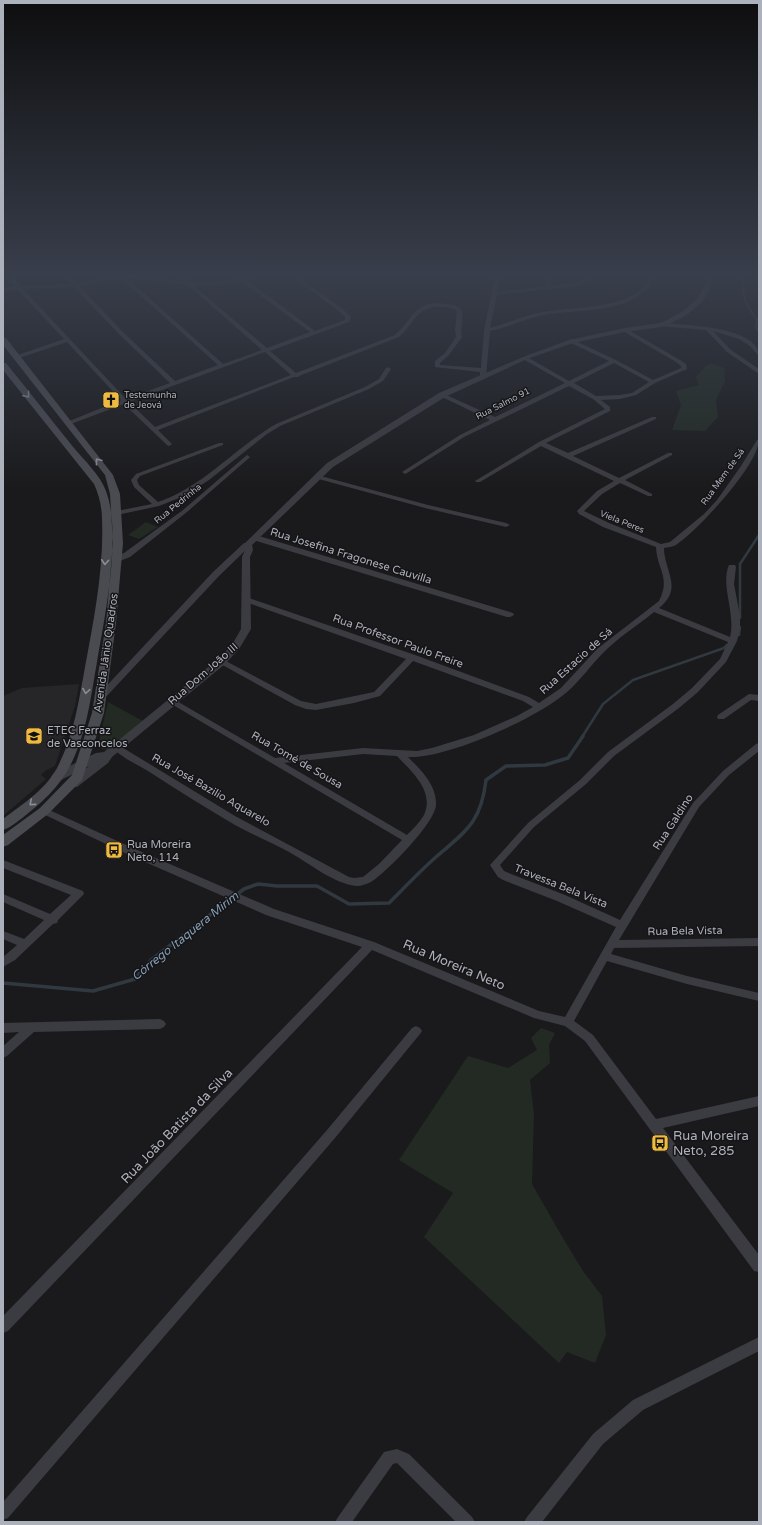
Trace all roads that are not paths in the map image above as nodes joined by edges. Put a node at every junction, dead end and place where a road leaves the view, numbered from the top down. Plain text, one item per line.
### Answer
1 (9, 347) edge
2 (46, 347) edge
3 (75, 347) edge
4 (136, 347) edge
5 (201, 347) edge
6 (263, 347) edge
7 (278, 347) edge
8 (370, 347) edge
9 (452, 347) edge
10 (485, 347) edge
11 (554, 347) edge
12 (584, 347) edge
13 (654, 347) edge
14 (725, 347) edge
15 (267, 351) junction
16 (3, 357) edge
17 (17, 357) junction
18 (525, 358) junction
19 (614, 361) junction
20 (4, 366) edge
21 (222, 366) junction
22 (388, 369) dead end
23 (759, 372) edge
24 (483, 373) junction
25 (296, 376) junction
26 (567, 382) junction
27 (652, 382) junction
28 (174, 383) junction
29 (442, 395) junction
30 (596, 398) junction
31 (125, 401) junction
32 (654, 418) dead end
33 (493, 419) junction
34 (69, 423) junction
35 (154, 429) junction
36 (759, 441) edge
37 (541, 443) junction
38 (169, 444) dead end
39 (221, 444) dead end
40 (670, 454) dead end
41 (567, 456) junction
42 (247, 458) dead end
43 (405, 472) dead end
44 (317, 477) junction
45 (620, 480) junction
46 (478, 481) dead end
47 (112, 482) junction
48 (99, 485) junction
49 (650, 495) dead end
50 (157, 505) junction
51 (114, 520) junction
52 (506, 525) dead end
53 (256, 538) junction
54 (247, 545) junction
55 (660, 546) junction
56 (117, 558) junction
57 (732, 567) dead end
58 (246, 599) junction
59 (654, 609) junction
60 (510, 616) dead end
61 (733, 641) junction
62 (412, 657) junction
63 (221, 662) junction
64 (102, 697) junction
65 (759, 698) edge
66 (172, 702) junction
67 (540, 707) junction
68 (720, 717) dead end
69 (759, 746) edge
70 (113, 751) junction
71 (400, 754) junction
72 (275, 761) junction
73 (83, 764) junction
74 (57, 777) junction
75 (72, 784) junction
76 (44, 810) junction
77 (3, 825) edge
78 (409, 840) junction
79 (3, 842) edge
80 (3, 864) edge
81 (3, 898) edge
82 (53, 920) junction
83 (622, 925) junction
84 (3, 935) edge
85 (759, 942) edge
86 (25, 944) junction
87 (611, 944) junction
88 (370, 945) junction
89 (604, 956) junction
90 (3, 963) edge
91 (759, 997) edge
92 (568, 1022) junction
93 (160, 1024) dead end
94 (3, 1028) edge
95 (31, 1028) junction
96 (416, 1031) dead end
97 (3, 1053) edge
98 (759, 1101) edge
99 (653, 1125) junction
100 (759, 1266) edge
101 (3, 1326) edge
102 (759, 1344) edge
103 (3, 1513) edge
104 (343, 1522) edge
105 (467, 1522) edge
106 (532, 1522) edge

1 - 17 main road
2 - 17 street
3 - 31 street
4 - 28 street
5 - 21 street
6 - 15 street
7 - 15 street
8 - 25 street
9 - 24 street
10 - 24 street
11 - 18 street
12 - 19 street
13 - 27 street
14 - 23 street
15 - 21 street
15 - 25 street
16 - 17 main road
17 - 20 main road
17 - 34 main road
18 - 24 street
18 - 26 street
19 - 26 street, Rua Salmo 91
19 - 27 street
20 -> 48 main road
21 - 28 street
22 - 50 street
24 - 29 street
25 - 35 street
26 - 30 street
26 - 33 street, Rua Salmo 91
27 - 30 street
28 - 31 street
29 - 33 street
29 - 44 street
30 - 37 street
31 - 34 street
31 - 35 street
32 - 41 street
33 - 43 street, Rua Salmo 91
47 -> 34 main road
35 - 38 street
36 - 55 street, Rua Mem de Sá
37 - 41 street
37 - 46 street
39 - 50 street
40 - 45 street
41 - 45 street
42 - 56 street, Rua Pedrinha
44 - 52 street
44 - 53 street
45 - 49 street
45 - 55 street, Viela Peres
47 - 48 main road
47 - 51 main road
48 - 51 main road
50 - 51 street
51 - 56 main road, Avenida Jânio Quadros
51 -> 74 main road, Avenida Jânio Quadros
53 - 54 street
53 - 60 street, Rua Josefina Fragonese Cauvilla
54 - 58 street, Rua Dom João III
54 - 64 street
55 - 59 street, Rua Estacio de Sá
56 - 64 main road, Avenida Jânio Quadros
57 - 61 street
58 - 62 street, Rua Professor Paulo Freire
58 - 63 street, Rua Dom João III
59 - 61 street
59 - 67 street, Rua Estacio de Sá
61 - 83 street, Travessa Bela Vista
62 - 63 street
62 - 67 street, Rua Professor Paulo Freire
63 - 66 street, Rua Dom João III
64 - 73 main road, Avenida Jânio Quadros
65 - 68 street
66 - 70 street, Rua Dom João III
66 - 72 street, Rua Tomé de Sousa
67 - 71 street, Rua Estacio de Sá
69 - 83 street, Rua Galdino
70 - 73 street, Rua Dom João III
70 - 75 street, Rua Dom João III
70 - 78 street, Rua José Bazilio Aquarelo
71 - 72 street, Rua Estacio de Sá
71 - 78 street
72 - 78 street, Rua Tomé de Sousa
73 - 74 street, Rua Dom João III
73 - 75 main road, Avenida Jânio Quadros
74 -> 77 main road, Avenida Jânio Quadros
75 - 76 main road, Avenida Jânio Quadros
76 - 79 main road, Avenida Jânio Quadros
76 - 88 street, Rua Moreira Neto
80 - 82 street
81 - 82 street
82 - 86 street
83 - 87 street, Rua Galdino
84 - 86 street
85 - 87 street, Rua Bela Vista
86 - 90 street
87 - 89 street, Rua Galdino
88 - 92 street, Rua Moreira Neto
88 - 101 street, Rua João Batista da Silva
89 - 91 street
89 - 92 street, Rua Galdino
92 - 99 street, Rua Moreira Neto
93 - 95 street
94 - 95 street
95 - 97 street
96 - 103 street
98 - 99 street
99 - 100 street, Rua Moreira Neto
102 - 106 street
104 - 105 street

